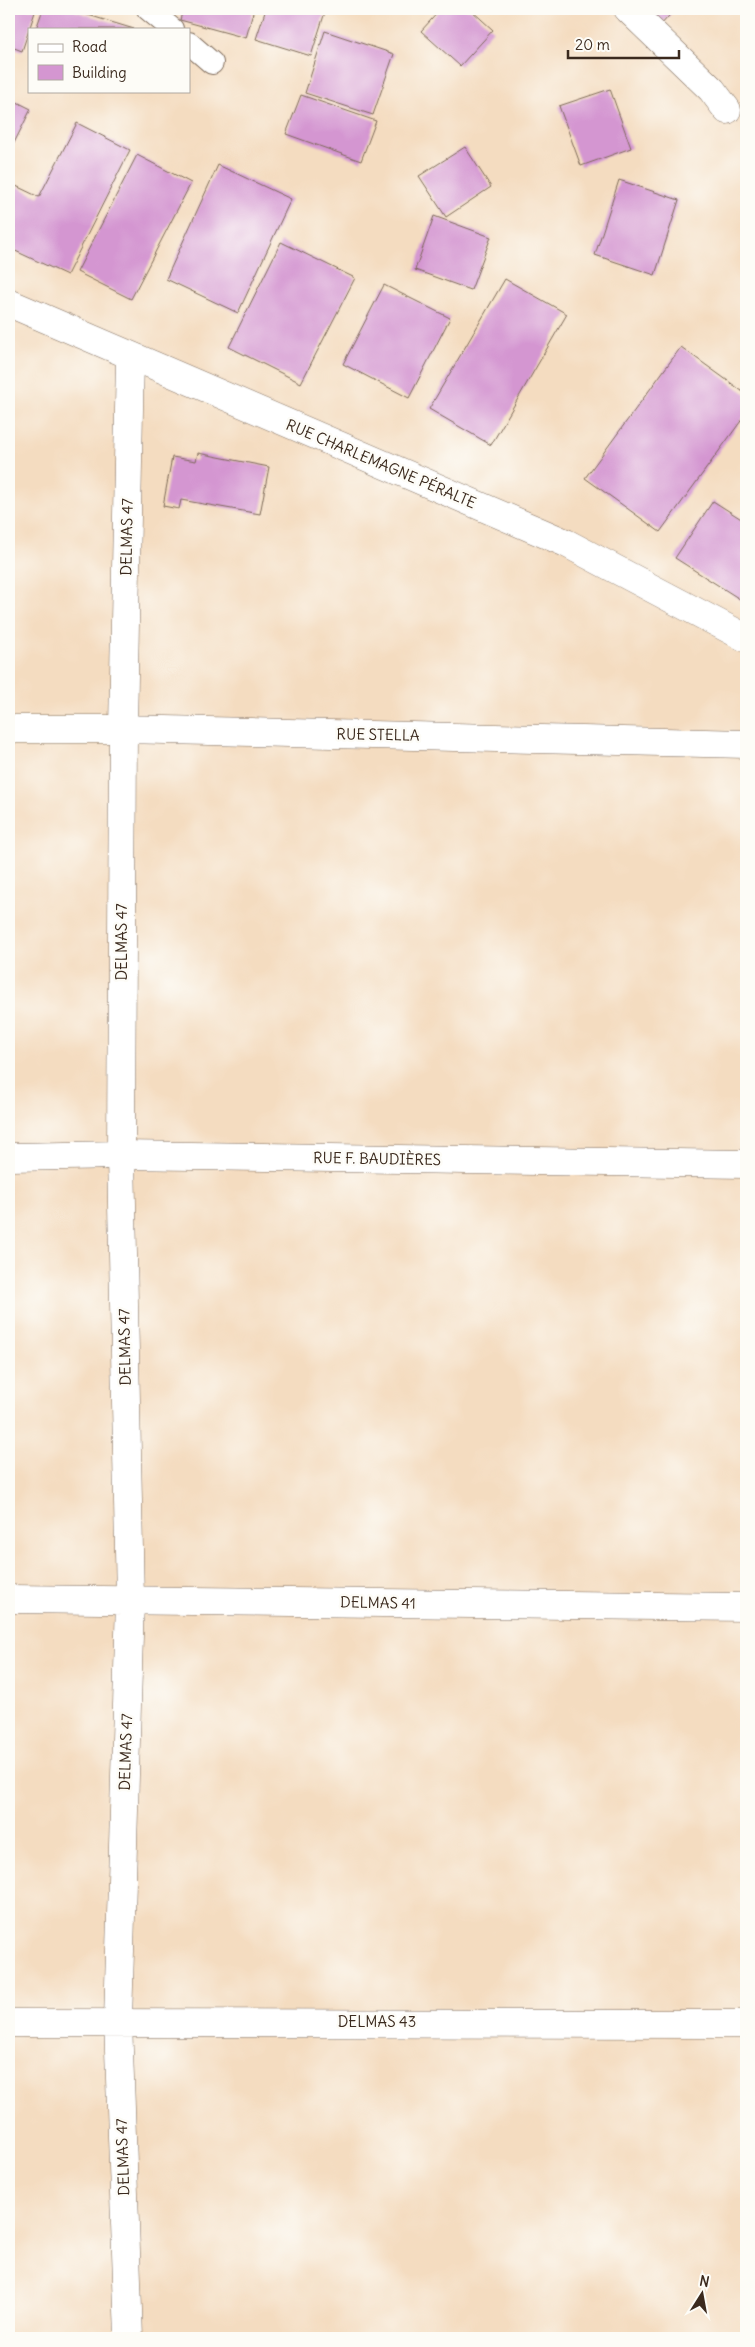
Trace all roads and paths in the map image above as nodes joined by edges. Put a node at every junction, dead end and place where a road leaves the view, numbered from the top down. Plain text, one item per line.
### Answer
1 (148, 9) edge
2 (628, 9) edge
3 (171, 28) edge
4 (190, 44) edge
5 (212, 62) dead end
6 (727, 110) dead end
7 (9, 303) edge
8 (130, 356) junction
9 (746, 638) edge
10 (9, 729) edge
11 (123, 729) junction
12 (746, 744) edge
13 (121, 1155) junction
14 (9, 1157) edge
15 (746, 1164) edge
16 (9, 1599) edge
17 (130, 1600) junction
18 (746, 1607) edge
19 (118, 2021) junction
20 (9, 2023) edge
21 (746, 2024) edge
22 (129, 2338) edge

1 - 3 lane
2 - 6 street
4 - 5 lane
7 - 8 street, RUE CHARLEMAGNE PÉRALTE
8 - 9 street, RUE CHARLEMAGNE PÉRALTE
8 - 11 street, DELMAS 47
10 - 11 street, RUE STELLA
11 - 12 street, RUE STELLA
11 - 13 street, DELMAS 47
13 - 14 street, RUE F. BAUDIÈRES
13 - 15 street, RUE F. BAUDIÈRES
13 - 17 street, DELMAS 47
16 - 17 street, DELMAS 41
17 - 18 street, DELMAS 41
17 - 19 street, DELMAS 47
19 - 20 street, DELMAS 43
19 - 21 street, DELMAS 43
19 - 22 street, DELMAS 47

